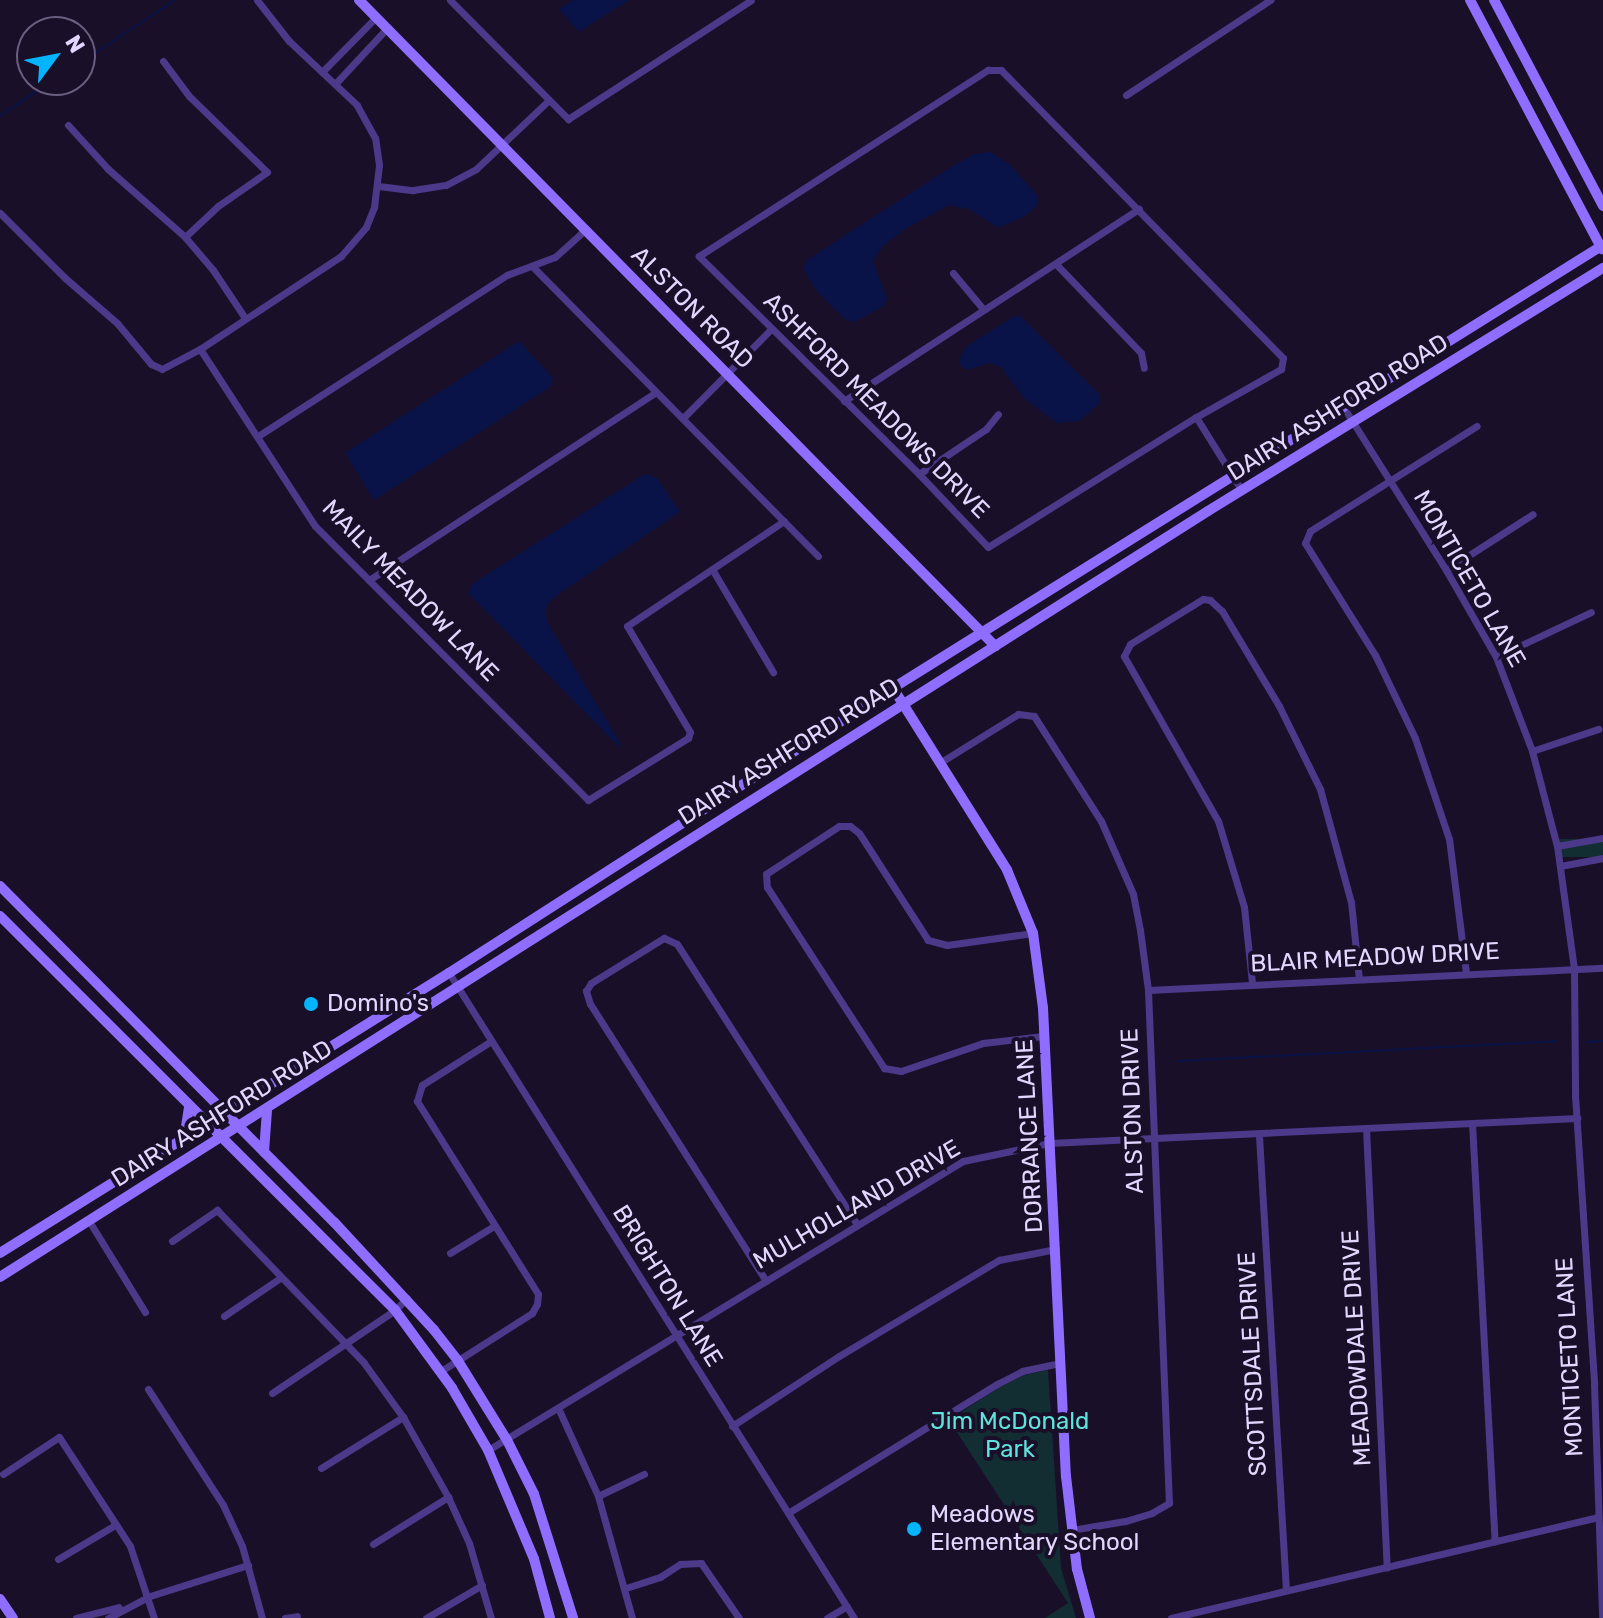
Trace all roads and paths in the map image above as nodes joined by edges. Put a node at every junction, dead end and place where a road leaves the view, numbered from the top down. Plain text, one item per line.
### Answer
1 (257, 0) edge
2 (359, 0) edge
3 (450, 0) edge
4 (751, 0) edge
5 (1270, 0) edge
6 (1491, 0) edge
7 (1472, 4) edge
8 (376, 17) junction
9 (387, 28) junction
10 (163, 61) dead end
11 (322, 72) junction
12 (335, 84) junction
13 (1126, 95) dead end
14 (549, 100) junction
15 (1550, 105) junction
16 (1532, 117) junction
17 (68, 125) dead end
18 (502, 145) junction
19 (378, 186) junction
20 (1603, 206) edge
21 (1139, 209) junction
22 (0, 213) edge
23 (586, 229) junction
24 (185, 237) junction
25 (1602, 248) edge
26 (1056, 264) junction
27 (533, 267) junction
28 (1603, 268) edge
29 (953, 273) dead end
30 (983, 309) junction
31 (245, 318) junction
32 (1472, 327) junction
33 (771, 329) junction
34 (1482, 343) junction
35 (200, 349) junction
36 (1144, 368) dead end
37 (728, 372) junction
38 (656, 392) junction
39 (844, 401) junction
40 (1344, 408) junction
41 (998, 414) dead end
42 (1196, 417) junction
43 (683, 418) junction
44 (1353, 423) junction
45 (1477, 426) dead end
46 (258, 436) junction
47 (919, 474) junction
48 (1232, 475) junction
49 (1389, 482) junction
50 (1242, 491) junction
51 (1533, 514) dead end
52 (784, 521) junction
53 (818, 556) dead end
54 (712, 569) junction
55 (1446, 570) junction
56 (369, 580) junction
57 (1591, 612) dead end
58 (983, 632) junction
59 (995, 646) junction
60 (1496, 657) junction
61 (773, 672) dead end
62 (893, 688) junction
63 (904, 703) junction
64 (1598, 729) dead end
65 (1532, 751) junction
66 (941, 762) junction
67 (682, 822) junction
68 (691, 837) junction
69 (1603, 838) edge
70 (1557, 846) junction
71 (1603, 858) edge
72 (1560, 866) junction
73 (0, 886) edge
74 (0, 916) edge
75 (1033, 933) junction
76 (1603, 968) edge
77 (1574, 969) junction
78 (449, 973) junction
79 (1466, 973) junction
80 (1359, 979) junction
81 (1252, 983) junction
82 (459, 989) junction
83 (1148, 990) junction
84 (1043, 1036) junction
85 (491, 1041) junction
86 (189, 1106) junction
87 (267, 1110) junction
88 (225, 1113) junction
89 (1577, 1118) junction
90 (1472, 1123) junction
91 (208, 1124) junction
92 (240, 1127) junction
93 (1366, 1128) junction
94 (1259, 1136) junction
95 (222, 1138) junction
96 (184, 1139) junction
97 (1153, 1141) junction
98 (1049, 1143) junction
99 (264, 1152) junction
100 (89, 1221) junction
101 (857, 1224) junction
102 (494, 1226) junction
103 (172, 1241) dead end
104 (1056, 1249) junction
105 (0, 1253) edge
106 (450, 1253) dead end
107 (0, 1277) edge
108 (280, 1278) junction
109 (766, 1281) junction
110 (407, 1298) junction
111 (395, 1310) junction
112 (145, 1312) dead end
113 (224, 1316) dead end
114 (675, 1338) junction
115 (347, 1343) junction
116 (458, 1361) junction
117 (1059, 1363) junction
118 (441, 1371) junction
119 (1598, 1384) edge
120 (148, 1389) dead end
121 (272, 1393) dead end
122 (559, 1410) junction
123 (403, 1417) junction
124 (732, 1426) junction
125 (507, 1440) junction
126 (488, 1450) junction
127 (321, 1468) dead end
128 (3, 1474) dead end
129 (644, 1474) dead end
130 (598, 1496) junction
131 (448, 1497) junction
132 (788, 1513) junction
133 (1598, 1517) junction
134 (115, 1525) junction
135 (1071, 1530) junction
136 (1495, 1541) junction
137 (373, 1544) dead end
138 (554, 1552) junction
139 (58, 1559) dead end
140 (534, 1559) junction
141 (248, 1565) junction
142 (1387, 1567) junction
143 (482, 1585) junction
144 (626, 1588) junction
145 (1286, 1590) junction
146 (150, 1596) junction
147 (0, 1599) edge
148 (126, 1606) junction
149 (847, 1606) junction
150 (297, 1616) dead end
151 (13, 1618) edge
152 (76, 1618) edge
153 (108, 1618) edge
154 (154, 1618) edge
155 (262, 1618) edge
156 (285, 1618) edge
157 (426, 1618) edge
158 (491, 1618) edge
159 (550, 1618) edge
160 (573, 1618) edge
161 (632, 1618) edge
162 (739, 1618) edge
163 (827, 1618) edge
164 (854, 1618) edge
165 (1090, 1618) edge
166 (1171, 1618) edge
167 (1602, 1618) edge

1 - 11 street
2 - 8 main road, ALSTON ROAD
3 - 14 street
4 - 14 street
5 - 13 street
6 - 7 main road
6 - 15 main road
7 - 16 main road
8 - 9 main road, ALSTON ROAD
8 - 11 street
9 - 12 street
9 - 18 main road, ALSTON ROAD
10 - 24 street
11 - 12 street
12 - 19 street
14 - 18 street
15 - 16 main road
15 - 20 main road
16 - 25 main road
17 - 24 street
18 - 19 street
18 - 23 main road, ALSTON ROAD
19 - 31 street
21 - 26 street
21 - 33 street, ASHFORD MEADOWS DRIVE
21 - 42 street
22 - 35 street
23 - 27 street
23 - 37 main road, ALSTON ROAD
24 - 31 street
25 - 32 main road, DAIRY ASHFORD ROAD
26 - 30 street
26 - 36 street
27 - 38 street
27 - 46 street
28 - 34 main road, DAIRY ASHFORD ROAD
29 - 30 street
30 - 39 street
31 - 35 street
32 - 34 main road
32 - 40 main road, DAIRY ASHFORD ROAD
33 - 37 street
33 - 39 street, ASHFORD MEADOWS DRIVE
34 - 44 main road, DAIRY ASHFORD ROAD
35 - 46 street, MAILY MEADOW LANE
37 - 43 street
37 - 58 main road, ALSTON ROAD
38 - 43 street
38 - 56 street
39 - 47 street, ASHFORD MEADOWS DRIVE
40 - 44 street, MONTICETO LANE
40 - 48 main road, DAIRY ASHFORD ROAD
41 - 47 street
42 - 47 street, ASHFORD MEADOWS DRIVE
42 - 48 street
43 - 52 street
44 - 49 street, MONTICETO LANE
44 - 50 main road, DAIRY ASHFORD ROAD
45 - 49 street
46 - 56 street, MAILY MEADOW LANE
48 - 50 street
48 - 58 main road, DAIRY ASHFORD ROAD
49 - 55 street, MONTICETO LANE
49 - 79 street
50 - 59 main road, DAIRY ASHFORD ROAD
51 - 55 street
52 - 53 street
52 - 54 street
54 - 56 street, MAILY MEADOW LANE
54 - 61 street
55 - 60 street, MONTICETO LANE
57 - 60 street
58 - 59 main road, ALSTON ROAD
58 - 62 main road, DAIRY ASHFORD ROAD
59 - 63 main road, DAIRY ASHFORD ROAD
60 - 65 street, MONTICETO LANE
62 - 63 main road, DORRANCE LANE
62 - 67 main road, DAIRY ASHFORD ROAD
63 - 66 main road, DORRANCE LANE
63 - 68 main road, DAIRY ASHFORD ROAD
64 - 65 street
65 - 70 street, MONTICETO LANE
66 - 75 main road, DORRANCE LANE
66 - 83 street, ALSTON DRIVE
67 - 68 main road
67 - 78 main road, DAIRY ASHFORD ROAD
68 - 82 main road, DAIRY ASHFORD ROAD
69 - 70 street
70 - 72 street, MONTICETO LANE
71 - 72 street
72 - 77 street, MONTICETO LANE
73 - 88 main road
74 - 86 main road
75 - 84 main road, DORRANCE LANE
75 - 84 street
76 - 77 street, BLAIR MEADOW DRIVE
77 - 79 street, BLAIR MEADOW DRIVE
77 - 89 street, MONTICETO LANE
78 - 82 street, BRIGHTON LANE
78 - 88 main road, DAIRY ASHFORD ROAD
79 - 80 street, BLAIR MEADOW DRIVE
80 - 81 street, BLAIR MEADOW DRIVE
80 - 81 street
81 - 83 street, BLAIR MEADOW DRIVE
82 - 85 street, BRIGHTON LANE
82 - 87 main road, DAIRY ASHFORD ROAD
83 - 97 street, ALSTON DRIVE
84 - 98 main road, DORRANCE LANE
85 - 102 street
85 - 114 street, BRIGHTON LANE
86 - 91 main road
86 - 96 main road
87 - 92 main road, DAIRY ASHFORD ROAD
87 - 99 main road
88 - 91 main road, DAIRY ASHFORD ROAD
88 - 92 main road
89 - 90 street, MULHOLLAND DRIVE
89 - 119 street, MONTICETO LANE
90 - 93 street, MULHOLLAND DRIVE
90 - 136 street
91 - 95 main road
91 - 96 main road, DAIRY ASHFORD ROAD
92 - 95 main road, DAIRY ASHFORD ROAD
92 - 99 main road
93 - 94 street, MULHOLLAND DRIVE
93 - 142 street, MEADOWDALE DRIVE
94 - 97 street, MULHOLLAND DRIVE
94 - 145 street, SCOTTSDALE DRIVE
95 - 100 main road, DAIRY ASHFORD ROAD
95 - 111 main road
96 - 105 main road, DAIRY ASHFORD ROAD
97 - 98 street, MULHOLLAND DRIVE
97 - 135 street, ALSTON DRIVE
98 - 101 street, MULHOLLAND DRIVE
98 - 104 main road, DORRANCE LANE
99 - 110 main road
100 - 107 main road, DAIRY ASHFORD ROAD
100 - 112 street
101 - 109 street, MULHOLLAND DRIVE
101 - 109 street
102 - 106 street
102 - 116 street
103 - 108 street
104 - 117 main road, DORRANCE LANE
104 - 124 street
108 - 113 street
108 - 115 street
109 - 114 street, MULHOLLAND DRIVE
110 - 111 street
110 - 116 main road
111 - 115 street
111 - 118 main road
114 - 122 street, MULHOLLAND DRIVE
114 - 124 street, BRIGHTON LANE
115 - 121 street
115 - 123 street
116 - 118 street
116 - 125 main road
117 - 132 street
117 - 135 main road, DORRANCE LANE
118 - 126 main road
119 - 133 street, MONTICETO LANE
120 - 141 street
122 - 125 street, MULHOLLAND DRIVE
122 - 130 street
123 - 127 street
123 - 131 street
124 - 132 street, BRIGHTON LANE
125 - 126 street, MULHOLLAND DRIVE
125 - 138 main road
126 - 140 main road
128 - 134 street
129 - 130 street
130 - 144 street
131 - 137 street
131 - 143 street
132 - 149 street, BRIGHTON LANE
133 - 136 street
133 - 167 street, MONTICETO LANE
134 - 139 street
134 - 146 street
135 - 165 main road, DORRANCE LANE
136 - 142 street
138 - 140 main road
138 - 160 main road
140 - 159 main road
141 - 146 street
141 - 155 street
142 - 145 street
143 - 157 street
143 - 158 street
144 - 161 street
144 - 162 street
145 - 166 street
146 - 148 street
146 - 154 street
147 - 151 main road
148 - 152 street
148 - 153 street
149 - 163 street
149 - 164 street, BRIGHTON LANE
150 - 156 street

